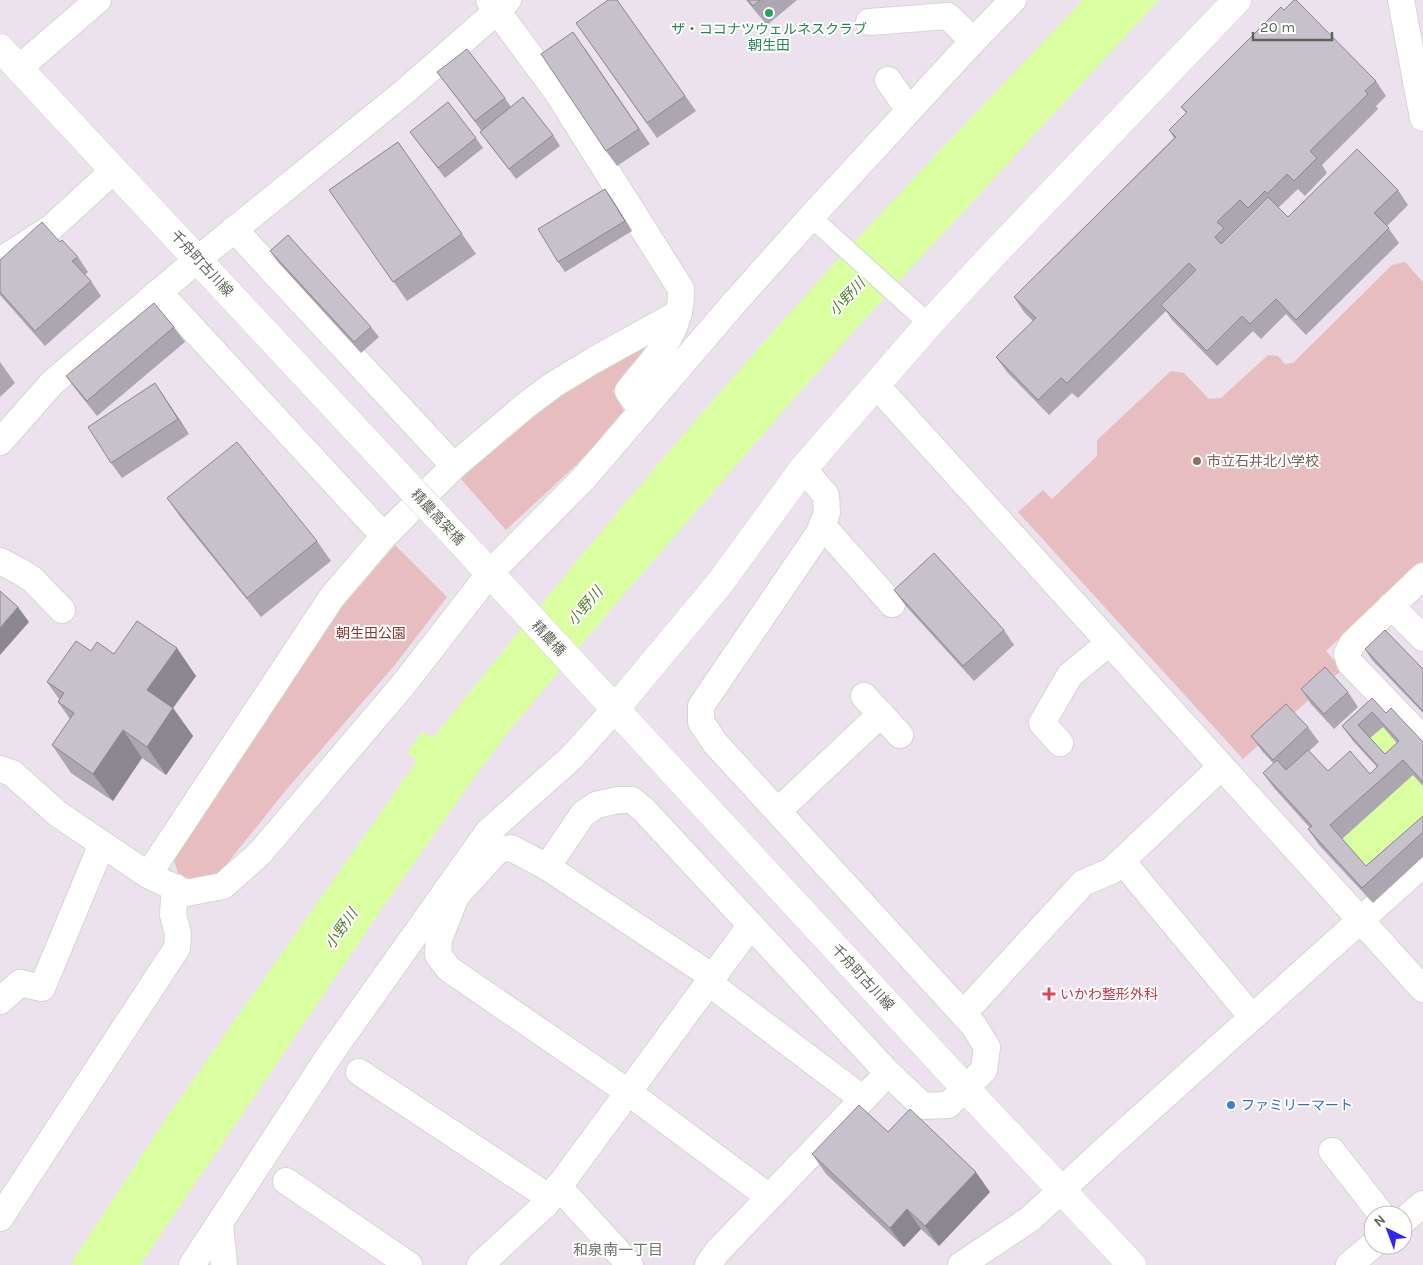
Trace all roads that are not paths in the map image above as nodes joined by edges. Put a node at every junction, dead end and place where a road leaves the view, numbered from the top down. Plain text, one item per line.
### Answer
1 (98, 0) edge
2 (1013, 0) edge
3 (1237, 0) edge
4 (1401, 0) edge
5 (498, 4) edge
6 (869, 22) dead end
7 (1416, 39) edge
8 (973, 40) junction
9 (0, 48) edge
10 (19, 68) junction
11 (888, 80) dead end
12 (909, 110) junction
13 (1423, 118) edge
14 (114, 170) junction
15 (817, 222) junction
16 (234, 229) junction
17 (198, 259) junction
18 (0, 261) edge
19 (156, 294) junction
20 (679, 313) junction
21 (921, 317) junction
22 (876, 385) junction
23 (642, 411) junction
24 (0, 442) edge
25 (454, 466) junction
26 (803, 469) junction
27 (403, 480) joint
28 (822, 525) junction
29 (384, 536) junction
30 (0, 561) edge
31 (489, 572) junction
32 (1423, 576) edge
33 (892, 604) dead end
34 (1391, 606) junction
35 (62, 610) dead end
36 (1423, 638) edge
37 (1109, 643) junction
38 (596, 688) joint
39 (615, 709) junction
40 (900, 735) dead end
41 (1423, 739) edge
42 (1060, 743) dead end
43 (1221, 767) junction
44 (0, 769) edge
45 (778, 811) junction
46 (102, 844) junction
47 (1122, 862) junction
48 (1423, 864) edge
49 (548, 867) junction
50 (148, 875) junction
51 (174, 888) junction
52 (451, 894) junction
53 (1360, 921) junction
54 (752, 925) junction
55 (711, 980) junction
56 (1423, 989) edge
57 (0, 1001) edge
58 (963, 1014) junction
59 (1252, 1017) junction
60 (359, 1072) dead end
61 (888, 1073) junction
62 (966, 1088) junction
63 (628, 1092) junction
64 (863, 1099) junction
65 (1332, 1151) dead end
66 (286, 1181) dead end
67 (1063, 1190) junction
68 (554, 1192) junction
69 (770, 1197) junction
70 (1423, 1204) edge
71 (1374, 1205) edge
72 (1413, 1212) edge
73 (0, 1218) edge
74 (220, 1223) junction
75 (1363, 1253) edge
76 (192, 1265) edge
77 (224, 1265) edge
78 (409, 1265) edge
79 (480, 1265) edge
80 (630, 1265) edge
81 (708, 1265) edge
82 (961, 1265) edge
83 (1132, 1265) edge
84 (1349, 1265) edge

1 - 10 street
2 - 8 street
3 - 21 street
4 - 7 street
5 - 16 street
5 - 20 street
6 - 8 street
7 - 13 street
8 - 12 street
9 - 10 street, 千舟町古川線
10 - 14 street, 千舟町古川線
11 - 12 street
12 - 15 street
14 - 17 street, 千舟町古川線
14 - 18 street
15 - 21 street
15 - 23 street
16 - 17 street
16 - 25 street
17 - 19 street
17 - 27 street, 千舟町古川線
19 - 24 street
19 - 29 street
20 - 23 street
20 - 25 street
21 - 22 street
22 - 26 street
22 - 37 street
23 - 31 street
25 - 29 street
26 - 28 street
26 - 39 street
27 - 31 street, 精農高架橋, bridge
28 - 33 street
28 - 45 street
29 - 50 street
30 - 35 street
31 - 38 street, 精農橋
31 - 51 street
32 - 34 street
34 - 36 street
34 - 41 street
37 - 42 street
37 - 43 street
38 - 39 street, 千舟町古川線
39 - 52 street
39 - 62 street, 千舟町古川線
40 - 45 street
43 - 47 street
43 - 53 street
44 - 46 street
45 - 58 street
46 - 50 street
46 - 57 street
47 - 58 street
47 - 59 street
48 - 53 street
49 - 52 street
49 - 54 street
49 - 55 street
50 - 51 street
51 - 73 street
52 - 63 street
52 - 74 street
53 - 56 street
53 - 59 street
54 - 55 street
54 - 61 street
55 - 63 street
55 - 64 street
58 - 62 street
59 - 67 street
60 - 68 street
61 - 62 street
61 - 64 street
62 - 67 street, 千舟町古川線
63 - 68 street
63 - 69 street
64 - 69 street
65 - 71 street
66 - 78 street
67 - 82 street
67 - 83 street, 千舟町古川線
68 - 79 street
68 - 80 street
69 - 81 street
70 - 72 street
74 - 76 street
74 - 77 street
75 - 84 street

